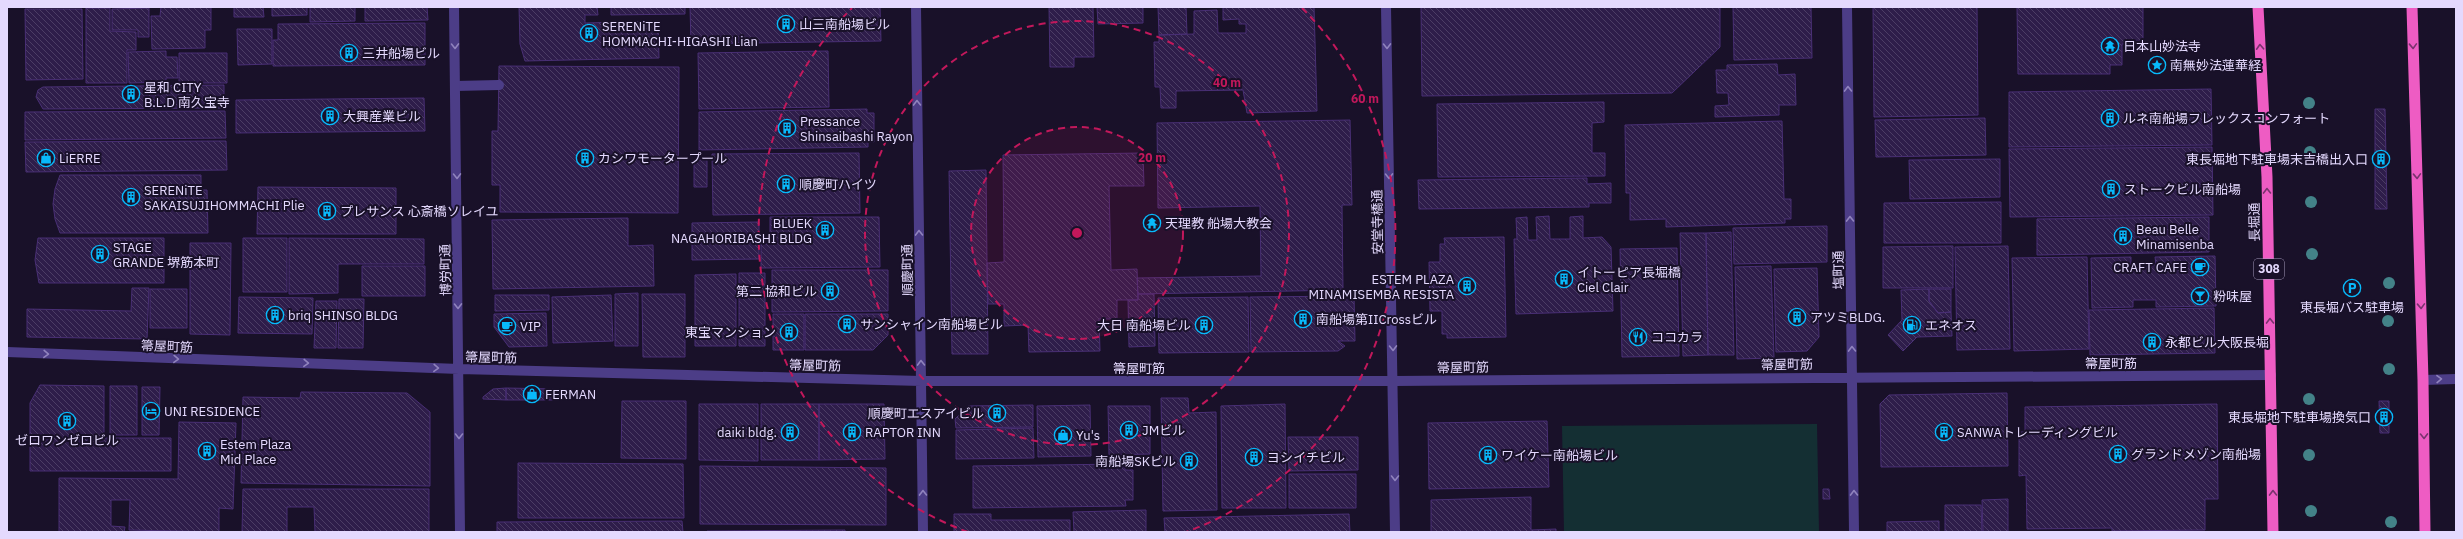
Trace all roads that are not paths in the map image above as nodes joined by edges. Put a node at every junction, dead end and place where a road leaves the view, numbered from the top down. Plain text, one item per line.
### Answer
1 (454, 7) edge
2 (916, 7) edge
3 (1386, 7) edge
4 (1847, 7) edge
5 (2258, 7) edge
6 (2412, 7) edge
7 (499, 85) dead end
8 (455, 86) junction
9 (7, 352) edge
10 (459, 369) junction
11 (2271, 375) junction
12 (1853, 376) junction
13 (2456, 379) edge
14 (2423, 380) junction
15 (921, 381) junction
16 (1394, 381) junction
17 (460, 532) edge
18 (923, 532) edge
19 (1395, 532) edge
20 (1854, 532) edge
21 (2273, 532) edge
22 (2425, 532) edge

1 -> 8 street, 博労町通
15 -> 2 street, 順慶町通
3 -> 16 street, 安堂寺橋通
12 -> 4 street, 塩町通
11 -> 5 highway, 長堀通 / 308
6 -> 14 highway
7 - 8 street
8 -> 10 street, 博労町通
9 -> 10 street, 箒屋町筋
10 - 15 street, 箒屋町筋
10 -> 17 street, 博労町通
11 - 12 street, 箒屋町筋
21 -> 11 highway, 長堀通 / 308
12 - 16 street, 箒屋町筋
20 -> 12 street, 塩町通
14 -> 13 street
14 -> 22 highway
15 - 16 street, 箒屋町筋
18 -> 15 street, 順慶町通
16 -> 19 street, 安堂寺橋通

